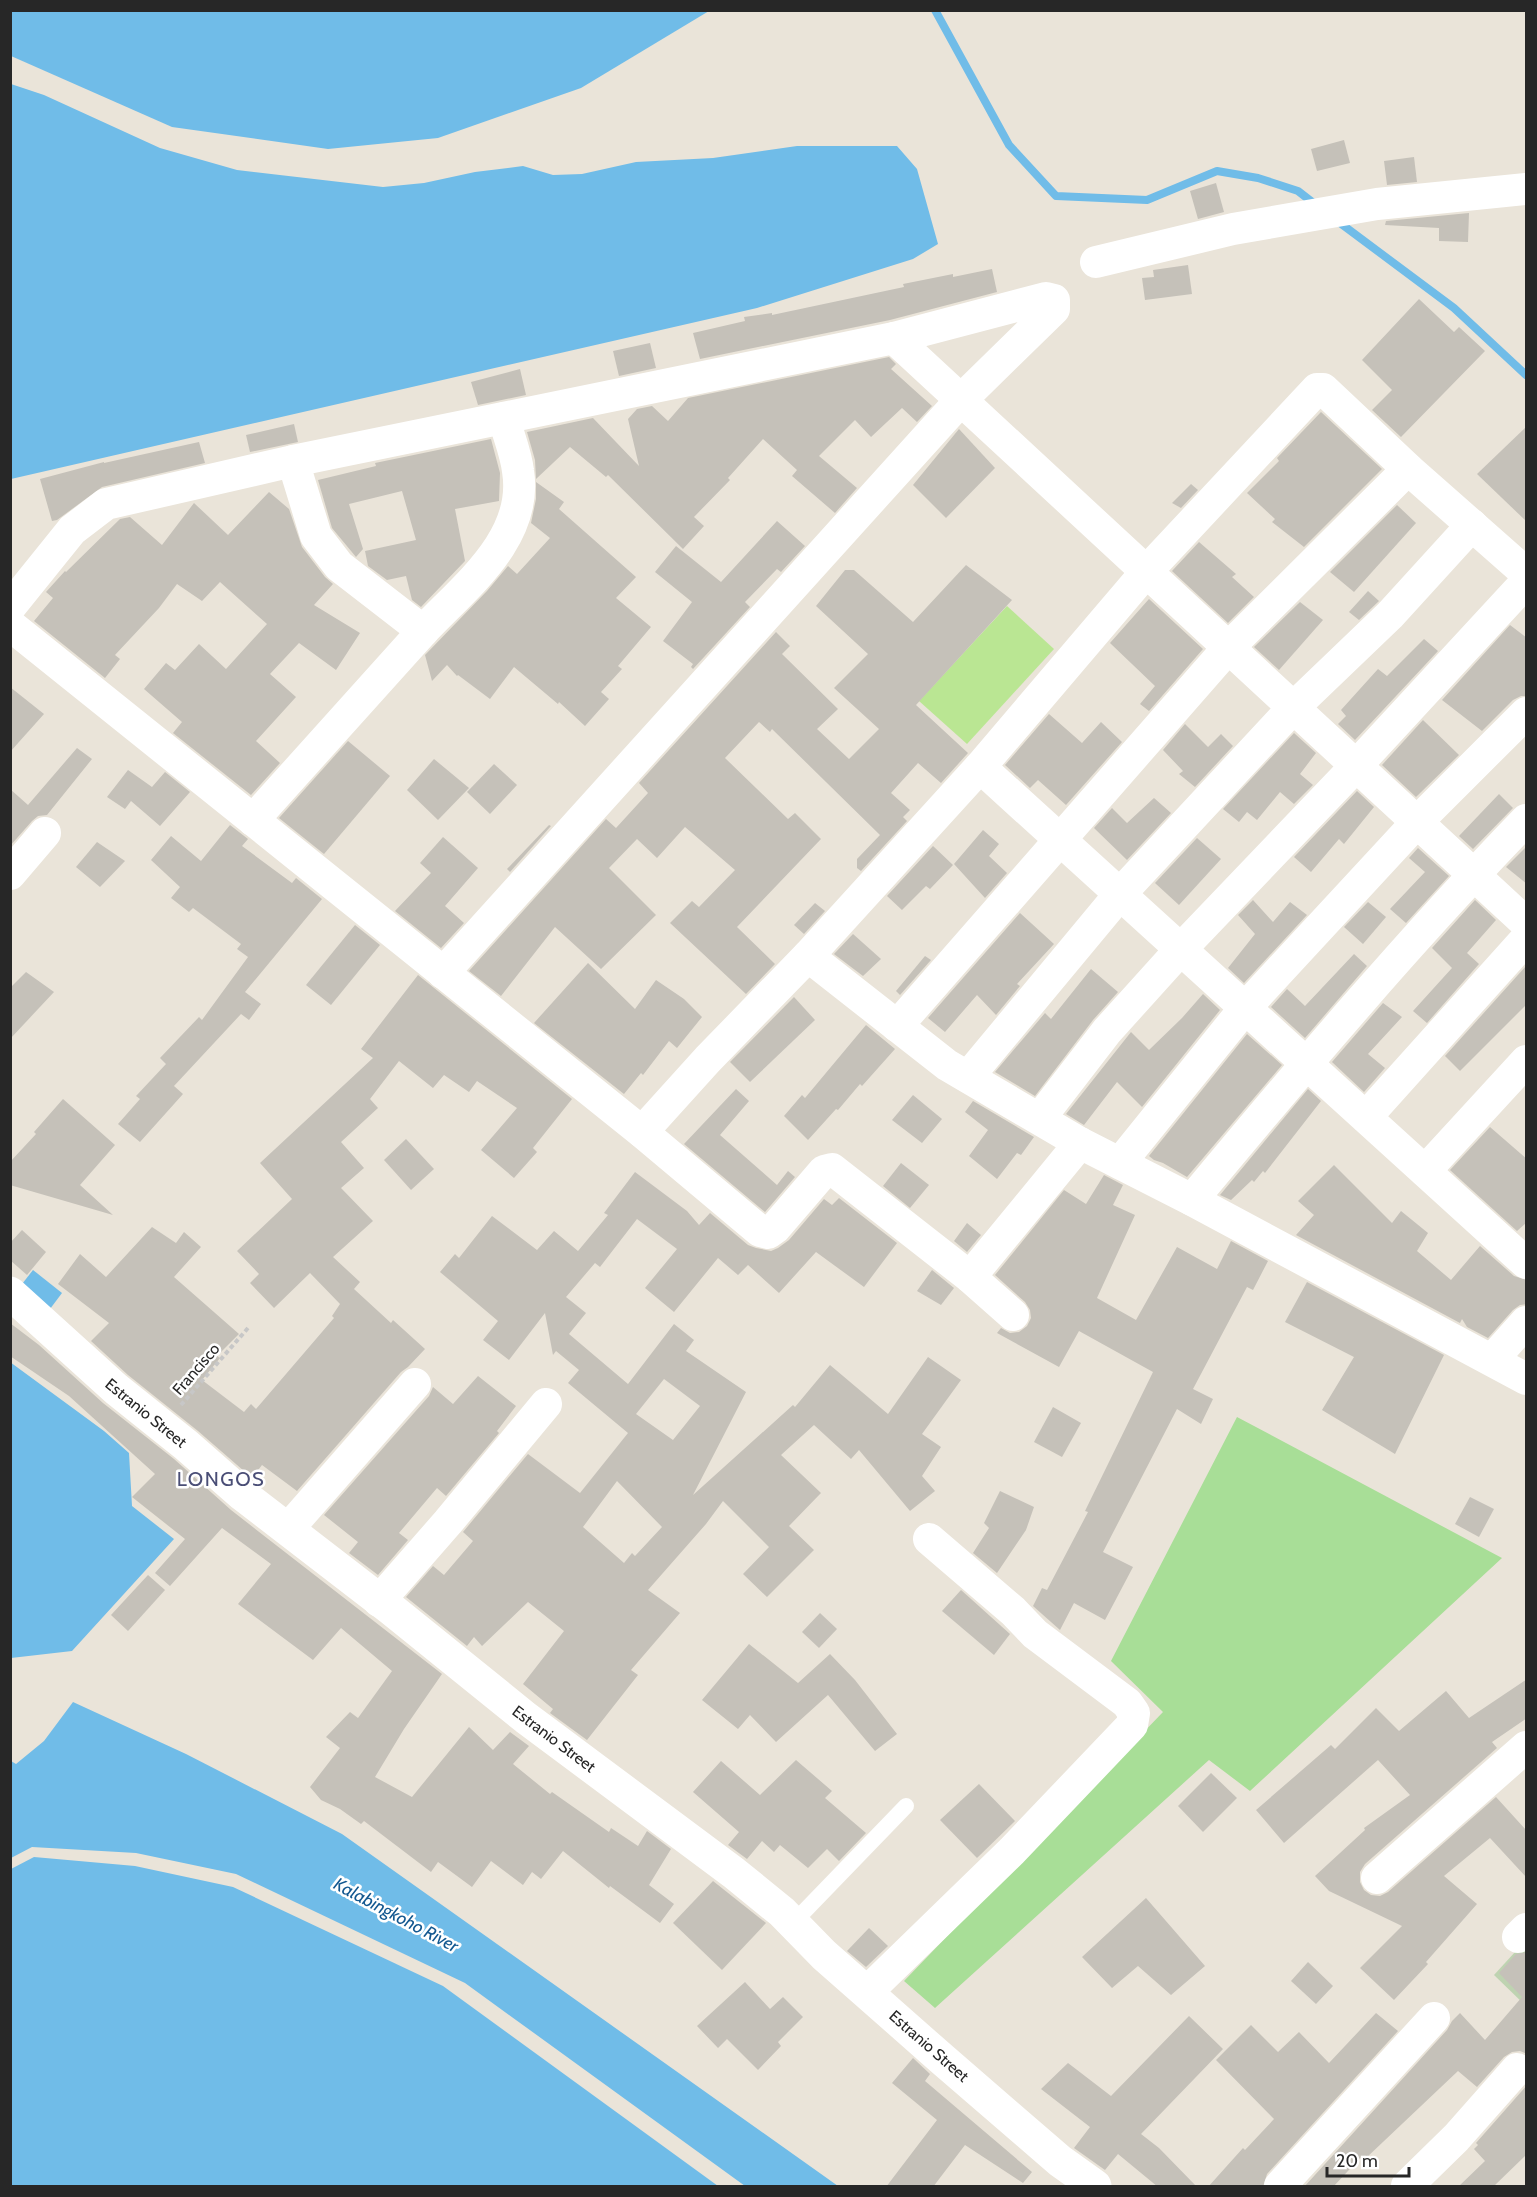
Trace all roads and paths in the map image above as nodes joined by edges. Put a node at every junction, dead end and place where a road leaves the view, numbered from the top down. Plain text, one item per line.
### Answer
1 (1527, 189) edge
2 (1096, 262) dead end
3 (894, 338) junction
4 (960, 401) junction
5 (504, 418) junction
6 (293, 461) junction
7 (1408, 469) junction
8 (1473, 525) junction
9 (1146, 572) junction
10 (1527, 573) edge
11 (1527, 582) edge
12 (10, 607) edge
13 (10, 625) edge
14 (423, 631) junction
15 (1228, 648) junction
16 (1293, 708) junction
17 (1527, 713) edge
18 (1356, 766) junction
19 (980, 767) junction
20 (253, 820) junction
21 (1527, 820) edge
22 (1418, 821) junction
23 (45, 833) dead end
24 (1060, 840) junction
25 (10, 874) edge
26 (1473, 874) junction
27 (1119, 894) junction
28 (1527, 923) edge
29 (1527, 939) edge
30 (1181, 949) junction
31 (808, 956) junction
32 (443, 973) junction
33 (1245, 1008) junction
34 (897, 1026) junction
35 (1527, 1061) edge
36 (1306, 1062) junction
37 (968, 1077) junction
38 (1366, 1117) junction
39 (1040, 1118) junction
40 (642, 1132) junction
41 (1080, 1143) junction
42 (1120, 1163) junction
43 (1425, 1171) junction
44 (1192, 1200) junction
45 (1527, 1263) edge
46 (970, 1277) junction
47 (10, 1293) edge
48 (1013, 1315) dead end
49 (1527, 1322) edge
50 (248, 1329) dead end
51 (1492, 1360) junction
52 (1527, 1379) edge
53 (415, 1384) dead end
54 (546, 1404) dead end
55 (161, 1425) junction
56 (288, 1529) junction
57 (929, 1539) dead end
58 (379, 1601) junction
59 (1527, 1747) edge
60 (906, 1806) dead end
61 (1377, 1878) dead end
62 (793, 1923) junction
63 (867, 1992) junction
64 (1434, 2018) dead end
65 (1517, 2069) dead end
66 (1095, 2187) edge
67 (1280, 2187) edge
68 (1407, 2187) edge

1 - 2 street
3 - 4 street
3 - 4 street
3 - 5 street
4 - 9 street
4 - 32 street
5 - 6 street
5 - 14 street
6 - 12 street
6 - 14 street
7 - 8 street
7 - 9 street
7 - 15 street
8 - 10 street
8 - 16 street
9 - 15 street
9 - 19 street
11 - 18 street
13 - 20 street
14 - 20 street
15 - 16 street
15 - 24 street
16 - 18 street
16 - 27 street
17 - 22 street
18 - 22 street
18 - 30 street
19 - 24 street
19 - 31 street
20 - 32 street
21 - 26 street
22 - 26 street
22 - 33 street
23 - 25 street
24 - 27 street
24 - 34 street
26 - 28 street
26 - 36 street
27 - 30 street
27 - 37 street
29 - 38 street
30 - 33 street
30 - 39 street
31 - 34 street
31 - 40 street
32 - 40 street
33 - 36 street
33 - 42 street
34 - 37 street
35 - 43 street
36 - 38 street
36 - 44 street
37 - 39 street
38 - 43 street
39 - 41 street
40 - 46 street
41 - 42 street
41 - 46 street
42 - 44 street
43 - 45 street
44 - 51 street
46 - 48 street
47 - 55 street, Estranio Street
49 - 51 street
50 - 55 path, Francisco
51 - 52 street
53 - 56 street
54 - 58 street
55 - 56 street, Estranio Street
56 - 58 street, Estranio Street
57 - 63 street
58 - 62 street, Estranio Street
59 - 61 street
60 - 62 lane
62 - 63 street, Estranio Street
63 - 66 street, Estranio Street
64 - 67 street
65 - 68 street

